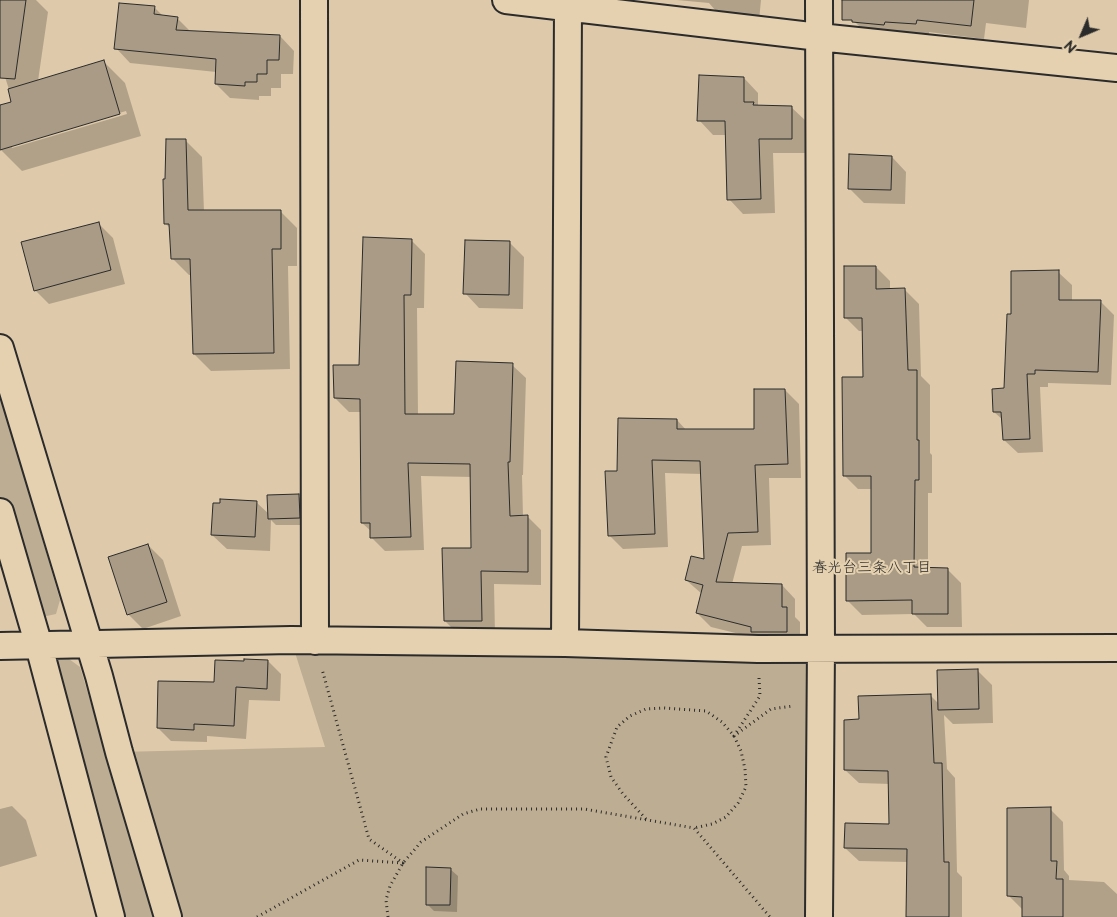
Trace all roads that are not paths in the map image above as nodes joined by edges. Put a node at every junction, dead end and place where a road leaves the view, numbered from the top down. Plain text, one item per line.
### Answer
1 (314, 0) edge
2 (506, 0) edge
3 (820, 0) edge
4 (568, 6) junction
5 (819, 37) junction
6 (1117, 68) edge
7 (0, 348) edge
8 (0, 512) edge
9 (315, 641) junction
10 (565, 643) junction
11 (88, 645) junction
12 (0, 646) edge
13 (39, 646) junction
14 (821, 648) junction
15 (1117, 648) edge
16 (111, 917) edge
17 (168, 917) edge
18 (819, 917) edge

1 - 9 street
2 - 4 street
3 - 5 street
4 - 5 street
4 - 10 street
5 - 6 street
5 - 14 street
7 - 11 street
8 - 13 street
9 - 10 street
9 - 11 street
10 - 14 street
11 - 13 street
11 - 17 street
12 - 13 street
13 - 16 street
14 - 15 street
14 - 18 street

